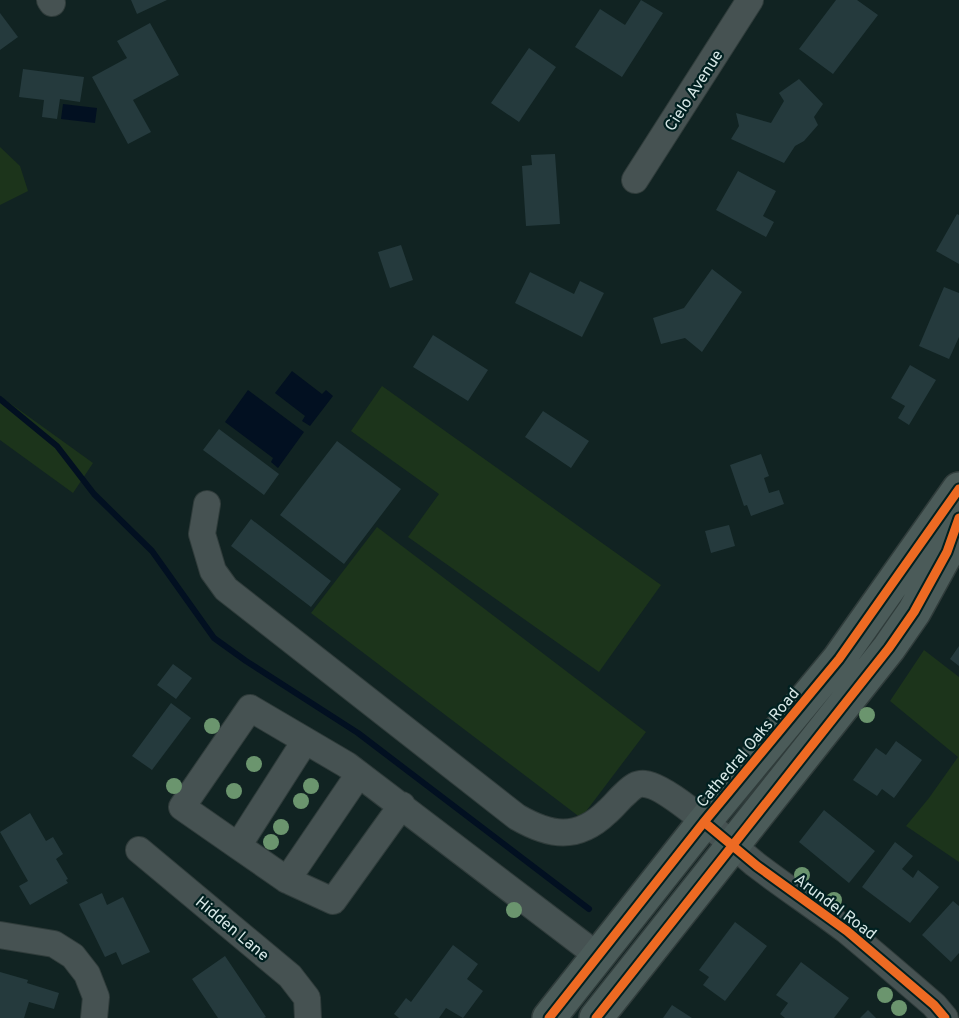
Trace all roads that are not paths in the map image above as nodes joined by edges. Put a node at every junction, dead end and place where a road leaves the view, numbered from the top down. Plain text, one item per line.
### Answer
1 (750, 0) edge
2 (635, 180) dead end
3 (959, 489) edge
4 (207, 504) dead end
5 (959, 518) edge
6 (305, 741) junction
7 (359, 774) junction
8 (402, 805) junction
9 (704, 822) junction
10 (238, 846) junction
11 (734, 846) junction
12 (139, 850) dead end
13 (287, 880) junction
14 (0, 935) edge
15 (598, 956) junction
16 (94, 1018) edge
17 (308, 1018) edge
18 (549, 1018) edge
19 (596, 1018) edge
20 (945, 1018) edge

1 - 2 street, Cielo Avenue
3 - 9 main road, Cathedral Oaks Road
4 - 9 street, Arundel Road
5 - 11 main road
6 - 7 street
6 - 10 street
6 - 10 street
7 - 8 street
7 - 13 street
8 - 13 street
8 - 15 street
9 - 11 street, Arundel Road
9 - 15 main road, Cathedral Oaks Road
10 - 13 street
11 - 19 main road
11 - 20 street, Arundel Road
12 - 17 street, Hidden Lane
14 - 16 street
15 - 18 main road, Cathedral Oaks Road

